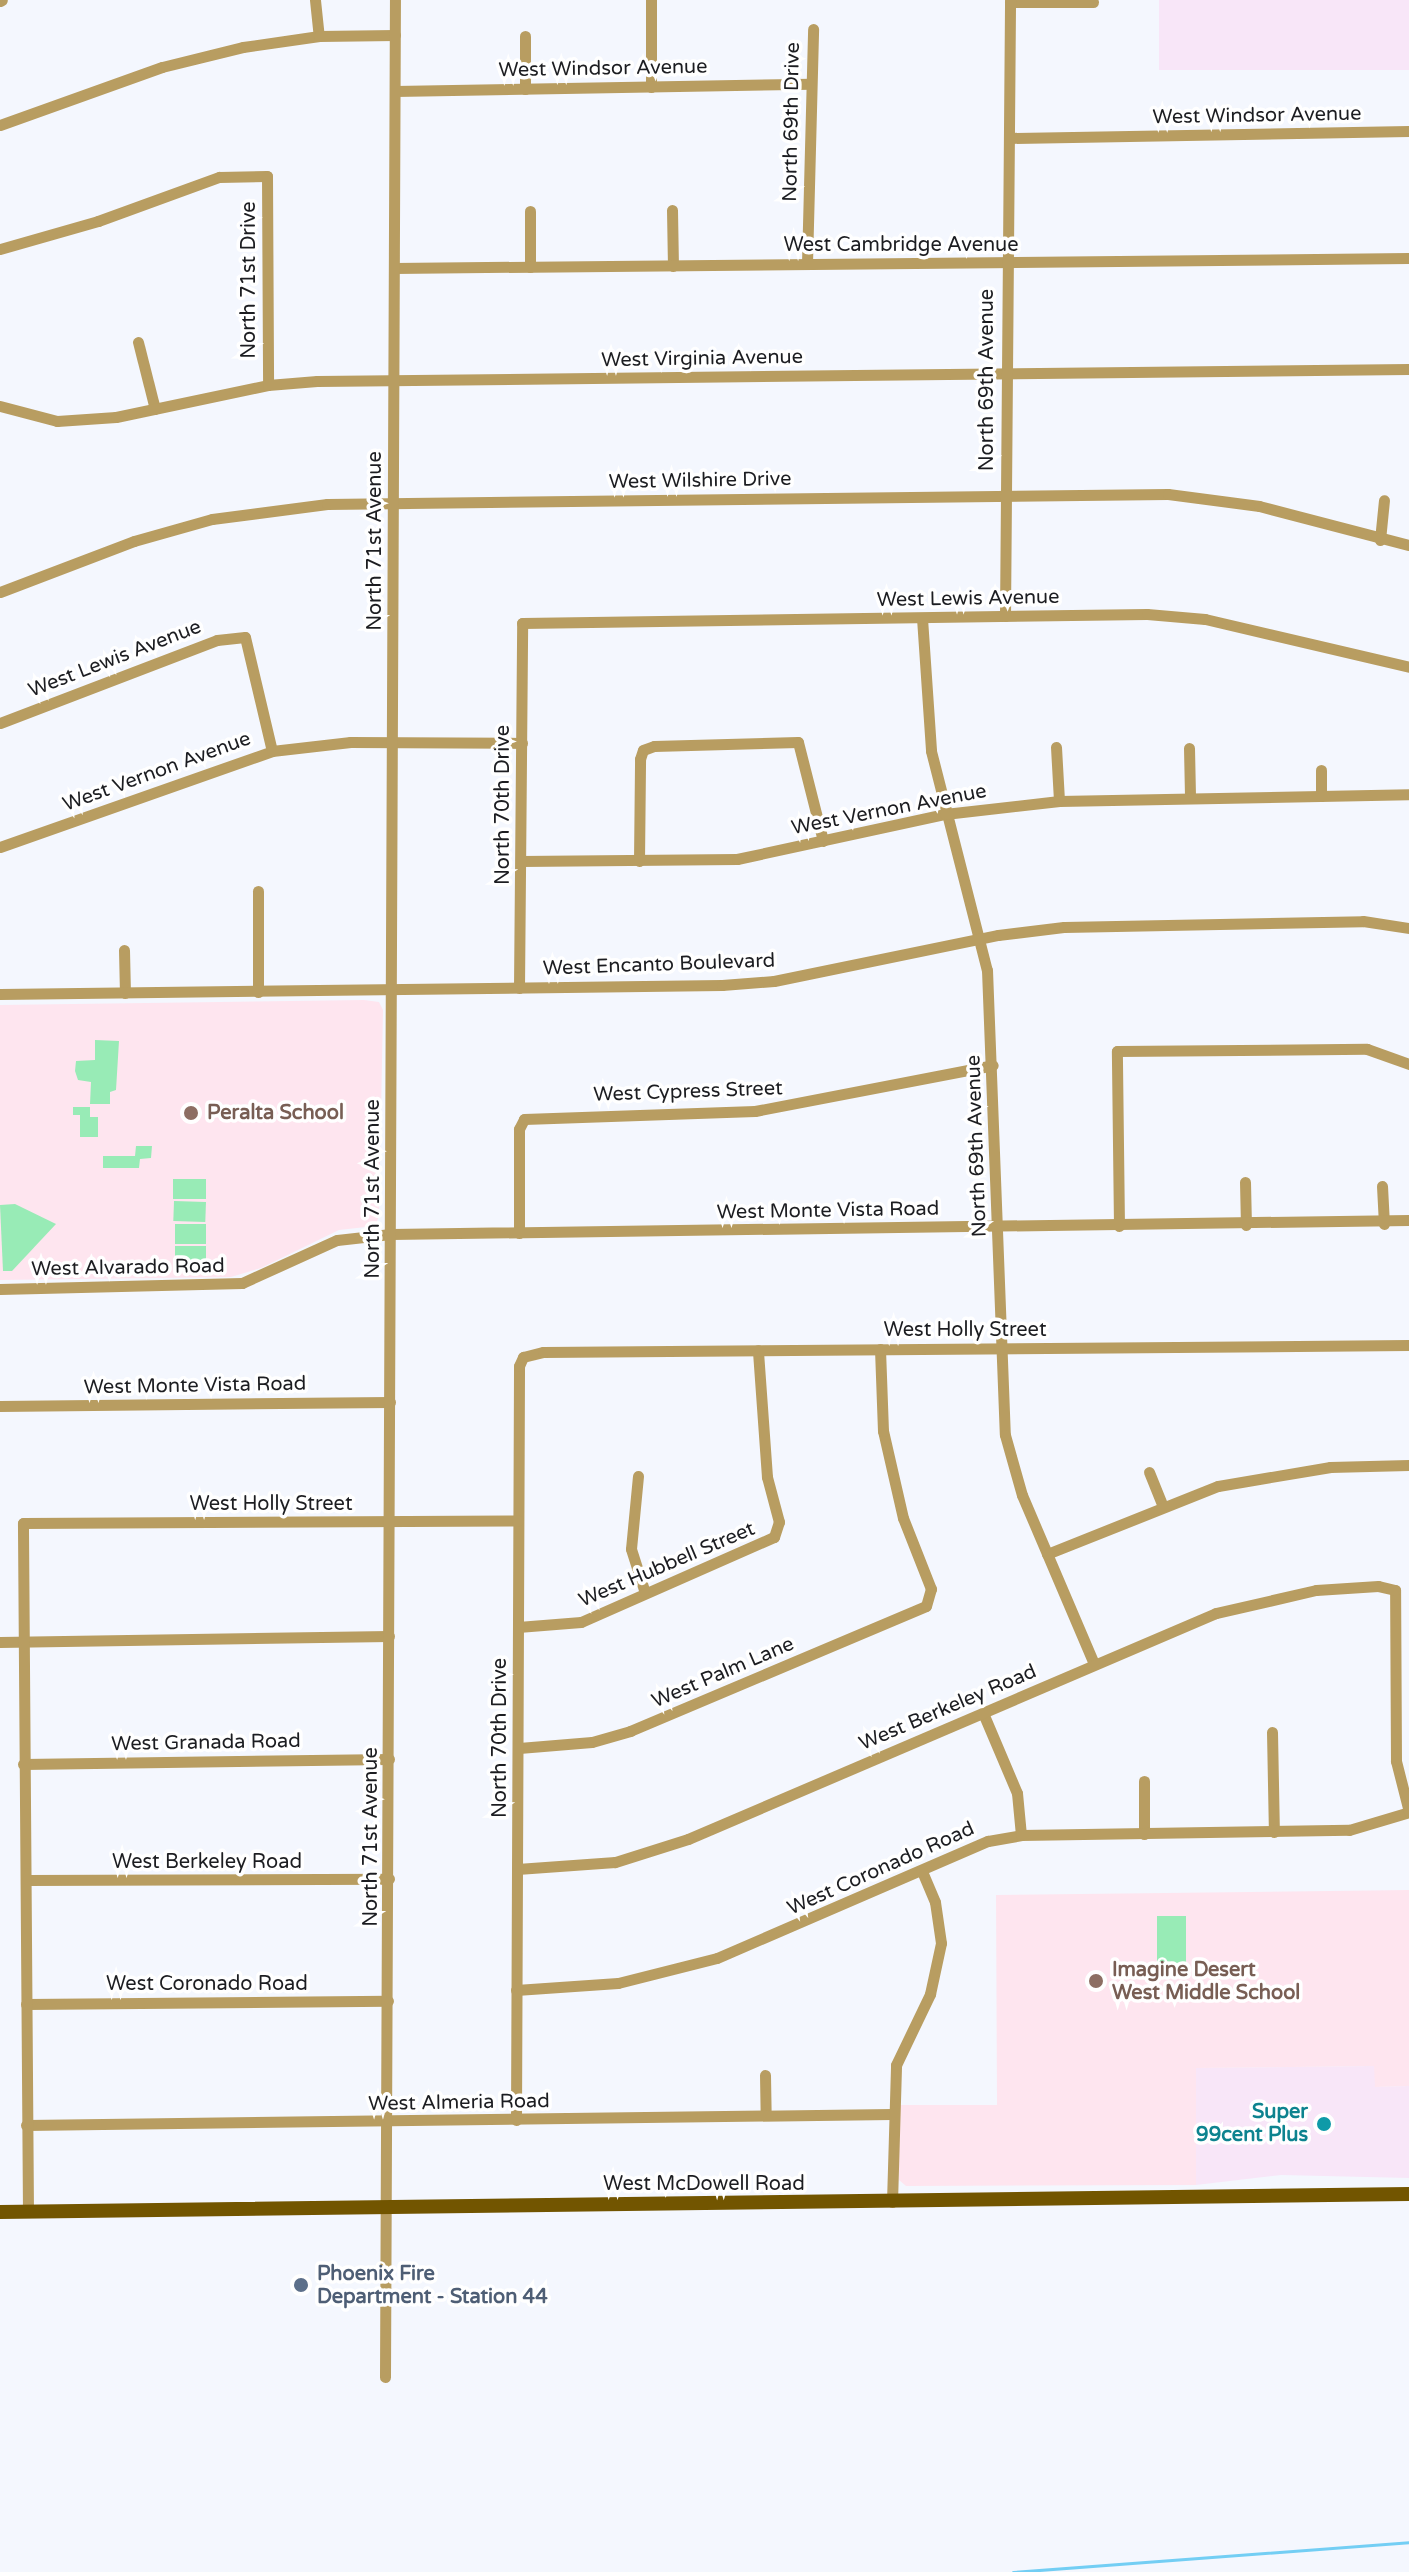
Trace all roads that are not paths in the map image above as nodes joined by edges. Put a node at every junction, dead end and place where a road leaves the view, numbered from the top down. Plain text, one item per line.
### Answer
1 (315, 0) edge
2 (395, 0) edge
3 (651, 0) edge
4 (1010, 1) edge
5 (1093, 2) dead end
6 (813, 29) dead end
7 (395, 35) junction
8 (319, 36) junction
9 (525, 36) dead end
10 (811, 84) junction
11 (651, 87) junction
12 (525, 89) junction
13 (395, 91) junction
14 (0, 125) edge
15 (1409, 131) edge
16 (1009, 138) junction
17 (672, 210) dead end
18 (530, 211) dead end
19 (0, 249) edge
20 (1409, 258) edge
21 (1005, 262) junction
22 (807, 263) junction
23 (673, 266) junction
24 (530, 267) junction
25 (394, 268) junction
26 (138, 342) dead end
27 (1409, 369) edge
28 (1003, 374) junction
29 (394, 380) junction
30 (268, 385) junction
31 (0, 406) edge
32 (155, 409) junction
33 (1005, 496) junction
34 (1384, 500) dead end
35 (393, 502) junction
36 (1380, 540) junction
37 (1409, 545) edge
38 (0, 592) edge
39 (1005, 616) junction
40 (922, 618) junction
41 (522, 623) joint
42 (1409, 667) edge
43 (0, 723) edge
44 (393, 742) junction
45 (522, 743) junction
46 (1056, 747) dead end
47 (1189, 748) dead end
48 (272, 751) junction
49 (1321, 770) dead end
50 (1409, 794) edge
51 (1190, 796) junction
52 (1321, 796) junction
53 (1059, 801) junction
54 (945, 814) junction
55 (823, 841) junction
56 (0, 847) edge
57 (521, 861) junction
58 (639, 861) junction
59 (258, 891) dead end
60 (1409, 928) edge
61 (981, 938) junction
62 (124, 950) dead end
63 (519, 988) junction
64 (393, 990) junction
65 (258, 992) junction
66 (125, 993) junction
67 (0, 994) edge
68 (1409, 1064) edge
69 (993, 1065) junction
70 (1245, 1182) dead end
71 (1382, 1186) dead end
72 (1409, 1220) edge
73 (1384, 1224) junction
74 (1246, 1225) junction
75 (1119, 1226) junction
76 (999, 1227) junction
77 (519, 1233) junction
78 (391, 1234) junction
79 (0, 1289) edge
80 (1409, 1345) edge
81 (880, 1349) junction
82 (1000, 1349) junction
83 (758, 1350) junction
84 (523, 1357) joint
85 (390, 1402) junction
86 (0, 1406) edge
87 (1409, 1465) edge
88 (1149, 1472) dead end
89 (638, 1476) dead end
90 (1162, 1504) junction
91 (518, 1520) junction
92 (390, 1521) junction
93 (1047, 1554) junction
94 (645, 1593) junction
95 (518, 1627) junction
96 (389, 1636) junction
97 (0, 1642) edge
98 (23, 1642) junction
99 (1094, 1664) junction
100 (983, 1713) junction
101 (1272, 1732) dead end
102 (519, 1748) junction
103 (389, 1759) junction
104 (23, 1764) junction
105 (1144, 1781) dead end
106 (1409, 1812) edge
107 (1274, 1832) junction
108 (1144, 1834) junction
109 (1021, 1835) junction
110 (517, 1869) junction
111 (922, 1871) junction
112 (389, 1879) junction
113 (26, 1880) junction
114 (516, 1990) junction
115 (388, 2001) junction
116 (26, 2004) junction
117 (765, 2075) dead end
118 (766, 2114) junction
119 (892, 2114) junction
120 (516, 2120) junction
121 (387, 2122) junction
122 (26, 2125) junction
123 (1409, 2194) edge
124 (892, 2202) junction
125 (387, 2208) junction
126 (0, 2212) edge
127 (28, 2212) junction
128 (385, 2377) dead end

1 - 8 street
2 - 7 street, North 71st Avenue
3 - 11 street
4 - 5 street
4 - 16 street, North 69th Avenue
6 - 10 street, North 69th Drive
7 - 8 street
7 - 13 street, North 71st Avenue
8 - 14 street
9 - 12 street
10 - 11 street, West Windsor Avenue
10 - 22 street, North 69th Drive
11 - 12 street, West Windsor Avenue
12 - 13 street, West Windsor Avenue
13 - 25 street, North 71st Avenue
15 - 16 street, West Windsor Avenue
16 - 21 street, North 69th Avenue
17 - 23 street
18 - 24 street
19 - 30 street, North 71st Drive
20 - 21 street, West Cambridge Avenue
21 - 22 street, West Cambridge Avenue
21 - 28 street, North 69th Avenue
22 - 23 street, West Cambridge Avenue
23 - 24 street, West Cambridge Avenue
24 - 25 street, West Cambridge Avenue
25 - 29 street, North 71st Avenue
26 - 32 street
27 - 28 street, West Virginia Avenue
28 - 29 street, West Virginia Avenue
28 - 33 street, North 69th Avenue
29 - 30 street, West Virginia Avenue
29 - 35 street, North 71st Avenue
30 - 32 street, West Virginia Avenue
31 - 32 street, West Virginia Avenue
33 - 35 street, West Wilshire Drive
33 - 36 street, West Wilshire Drive
33 - 39 street, North 69th Avenue
34 - 36 street
35 - 38 street, West Wilshire Drive
35 - 44 street, North 71st Avenue
36 - 37 street, West Wilshire Drive
39 - 40 street, West Lewis Avenue
39 - 42 street, West Lewis Avenue
40 - 41 street, West Lewis Avenue
40 - 54 street, North 69th Avenue
41 - 45 street, North 70th Drive
43 - 48 street, West Lewis Avenue
44 - 45 street, West Vernon Avenue
44 - 48 street, West Vernon Avenue
44 - 64 street, North 71st Avenue
45 - 57 street, North 70th Drive
46 - 53 street
47 - 51 street
48 - 56 street, West Vernon Avenue
49 - 52 street
50 - 52 street, West Vernon Avenue
51 - 52 street, West Vernon Avenue
51 - 53 street, West Vernon Avenue
53 - 54 street, West Vernon Avenue
54 - 55 street, West Vernon Avenue
54 - 61 street, North 69th Avenue
55 - 58 street, West Vernon Avenue
55 - 58 street
57 - 58 street, West Vernon Avenue
57 - 63 street, North 70th Drive
59 - 65 street
60 - 61 street, West Encanto Boulevard
61 - 63 street, West Encanto Boulevard
61 - 69 street, North 69th Avenue
62 - 66 street
63 - 64 street, West Encanto Boulevard
64 - 65 street, West Encanto Boulevard
64 - 78 street, North 71st Avenue
65 - 66 street, West Encanto Boulevard
66 - 67 street, West Encanto Boulevard
68 - 75 street
69 - 76 street, North 69th Avenue
69 - 77 street, West Cypress Street
70 - 74 street
71 - 73 street
72 - 73 street, West Monte Vista Road
73 - 74 street, West Monte Vista Road
74 - 75 street, West Monte Vista Road
75 - 76 street, West Monte Vista Road
76 - 77 street, West Monte Vista Road
76 - 82 street, North 69th Avenue
77 - 78 street, West Monte Vista Road
78 - 79 street, West Alvarado Road
78 - 85 street, North 71st Avenue
80 - 82 street, West Holly Street
81 - 82 street, West Holly Street
81 - 83 street, West Holly Street
81 - 102 street, West Palm Lane
82 - 93 street, North 69th Avenue
83 - 84 street, West Holly Street
83 - 94 street, West Hubbell Street
84 - 91 street, North 70th Drive
85 - 86 street, West Monte Vista Road
85 - 92 street, North 71st Avenue
87 - 90 street
88 - 90 street
89 - 94 street
90 - 93 street
91 - 92 street, West Holly Street
91 - 95 street, North 70th Drive
92 - 96 street, North 71st Avenue
92 - 98 street, West Holly Street
93 - 99 street, North 69th Avenue
94 - 95 street, West Hubbell Street
95 - 102 street, North 70th Drive
96 - 98 street
96 - 103 street, North 71st Avenue
97 - 98 street
98 - 104 street
99 - 100 street, West Berkeley Road
99 - 106 street, West Berkeley Road
100 - 109 street
100 - 110 street, West Berkeley Road
101 - 107 street
102 - 110 street, North 70th Drive
103 - 104 street, West Granada Road
103 - 112 street, North 71st Avenue
104 - 113 street
105 - 108 street
106 - 107 street, West Coronado Road
107 - 108 street, West Coronado Road
108 - 109 street, West Coronado Road
109 - 111 street, West Coronado Road
110 - 114 street, North 70th Drive
111 - 114 street, West Coronado Road
111 - 119 street
112 - 113 street, West Berkeley Road
112 - 115 street, North 71st Avenue
113 - 116 street
114 - 120 street, North 70th Drive
115 - 116 street, West Coronado Road
115 - 121 street, North 71st Avenue
116 - 122 street
117 - 118 street
118 - 119 street, West Almeria Road
118 - 120 street, West Almeria Road
119 - 124 street
120 - 121 street, West Almeria Road
121 - 122 street, West Almeria Road
121 - 125 street, North 71st Avenue
122 - 127 street
123 - 124 main road, West McDowell Road
124 - 125 main road, West McDowell Road
125 - 127 main road, West McDowell Road
125 - 128 street, North 71st Avenue
126 - 127 main road, West McDowell Road

